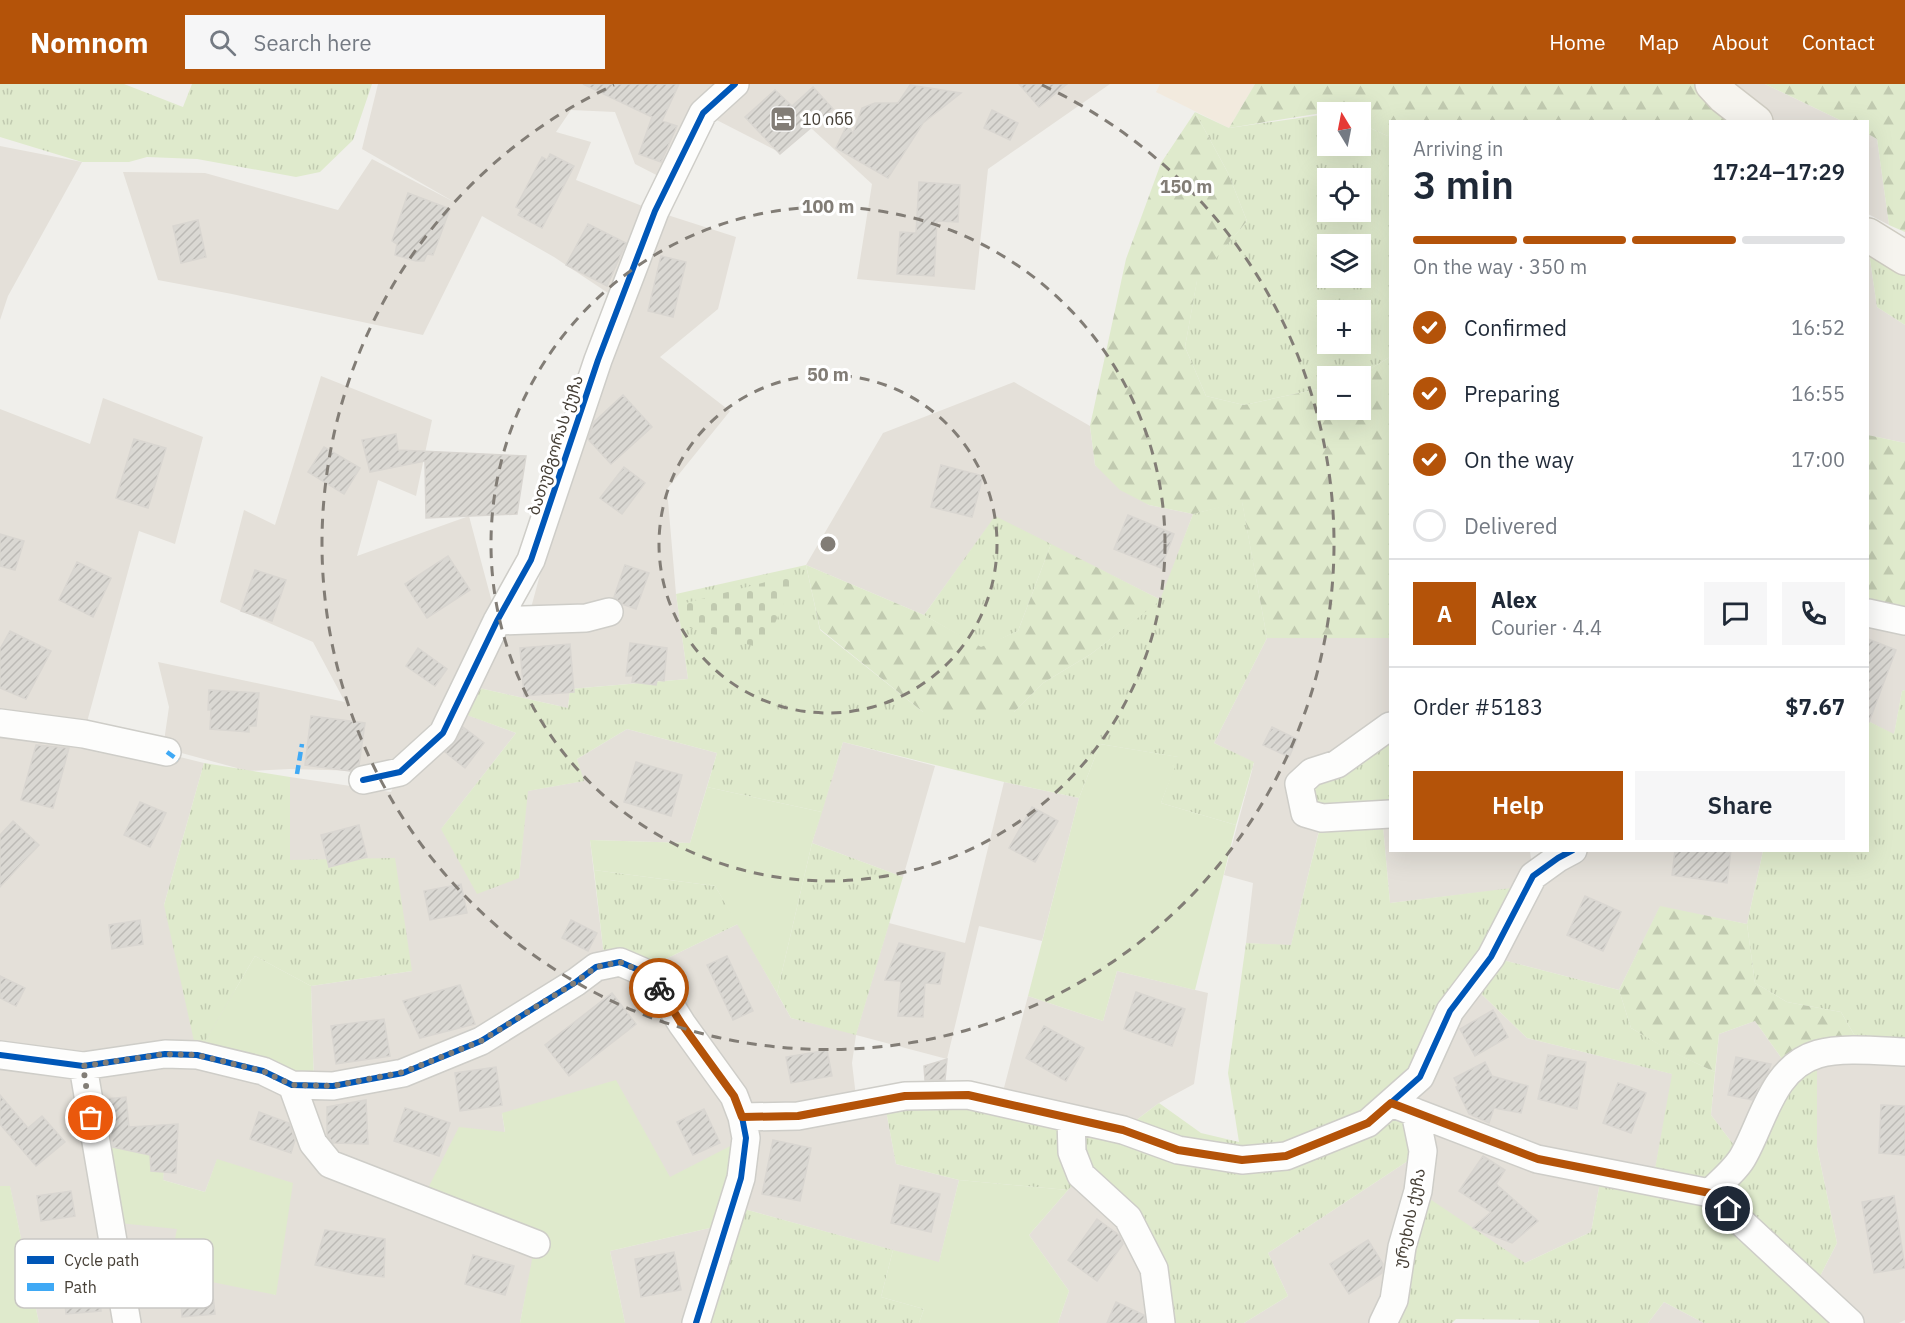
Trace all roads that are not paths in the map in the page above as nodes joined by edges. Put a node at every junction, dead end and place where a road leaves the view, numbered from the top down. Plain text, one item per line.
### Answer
1 (735, 84) edge
2 (1712, 84) edge
3 (1753, 120) edge
4 (1869, 237) edge
5 (1905, 258) edge
6 (609, 612) dead end
7 (1869, 613) edge
8 (497, 621) junction
9 (1905, 621) edge
10 (0, 723) edge
11 (1389, 727) edge
12 (167, 752) dead end
13 (363, 780) dead end
14 (1389, 814) edge
15 (1569, 852) edge
16 (1905, 1052) edge
17 (0, 1055) edge
18 (83, 1066) junction
19 (292, 1085) junction
20 (1403, 1107) junction
21 (742, 1117) junction
22 (1071, 1119) junction
23 (1710, 1193) junction
24 (113, 1239) edge
25 (536, 1244) dead end
26 (124, 1308) edge
27 (127, 1323) edge
28 (696, 1323) edge
29 (1161, 1323) edge
30 (1383, 1323) edge
31 (1850, 1323) edge

1 - 8 street, ბათუმგორას ქუჩა
2 - 3 street
4 - 5 street
6 - 8 street
7 - 9 street
8 - 13 street, ბათუმგორას ქუჩა
10 - 12 street
11 - 14 street
15 - 20 street
16 - 23 street
17 - 18 street
18 - 19 street
18 - 24 street
19 - 21 street
19 - 25 street
20 - 22 street
20 - 23 street
20 - 30 street, ურეხის ქუჩა
21 - 22 street
21 - 28 street
22 - 29 street
23 - 31 street
26 - 27 street

